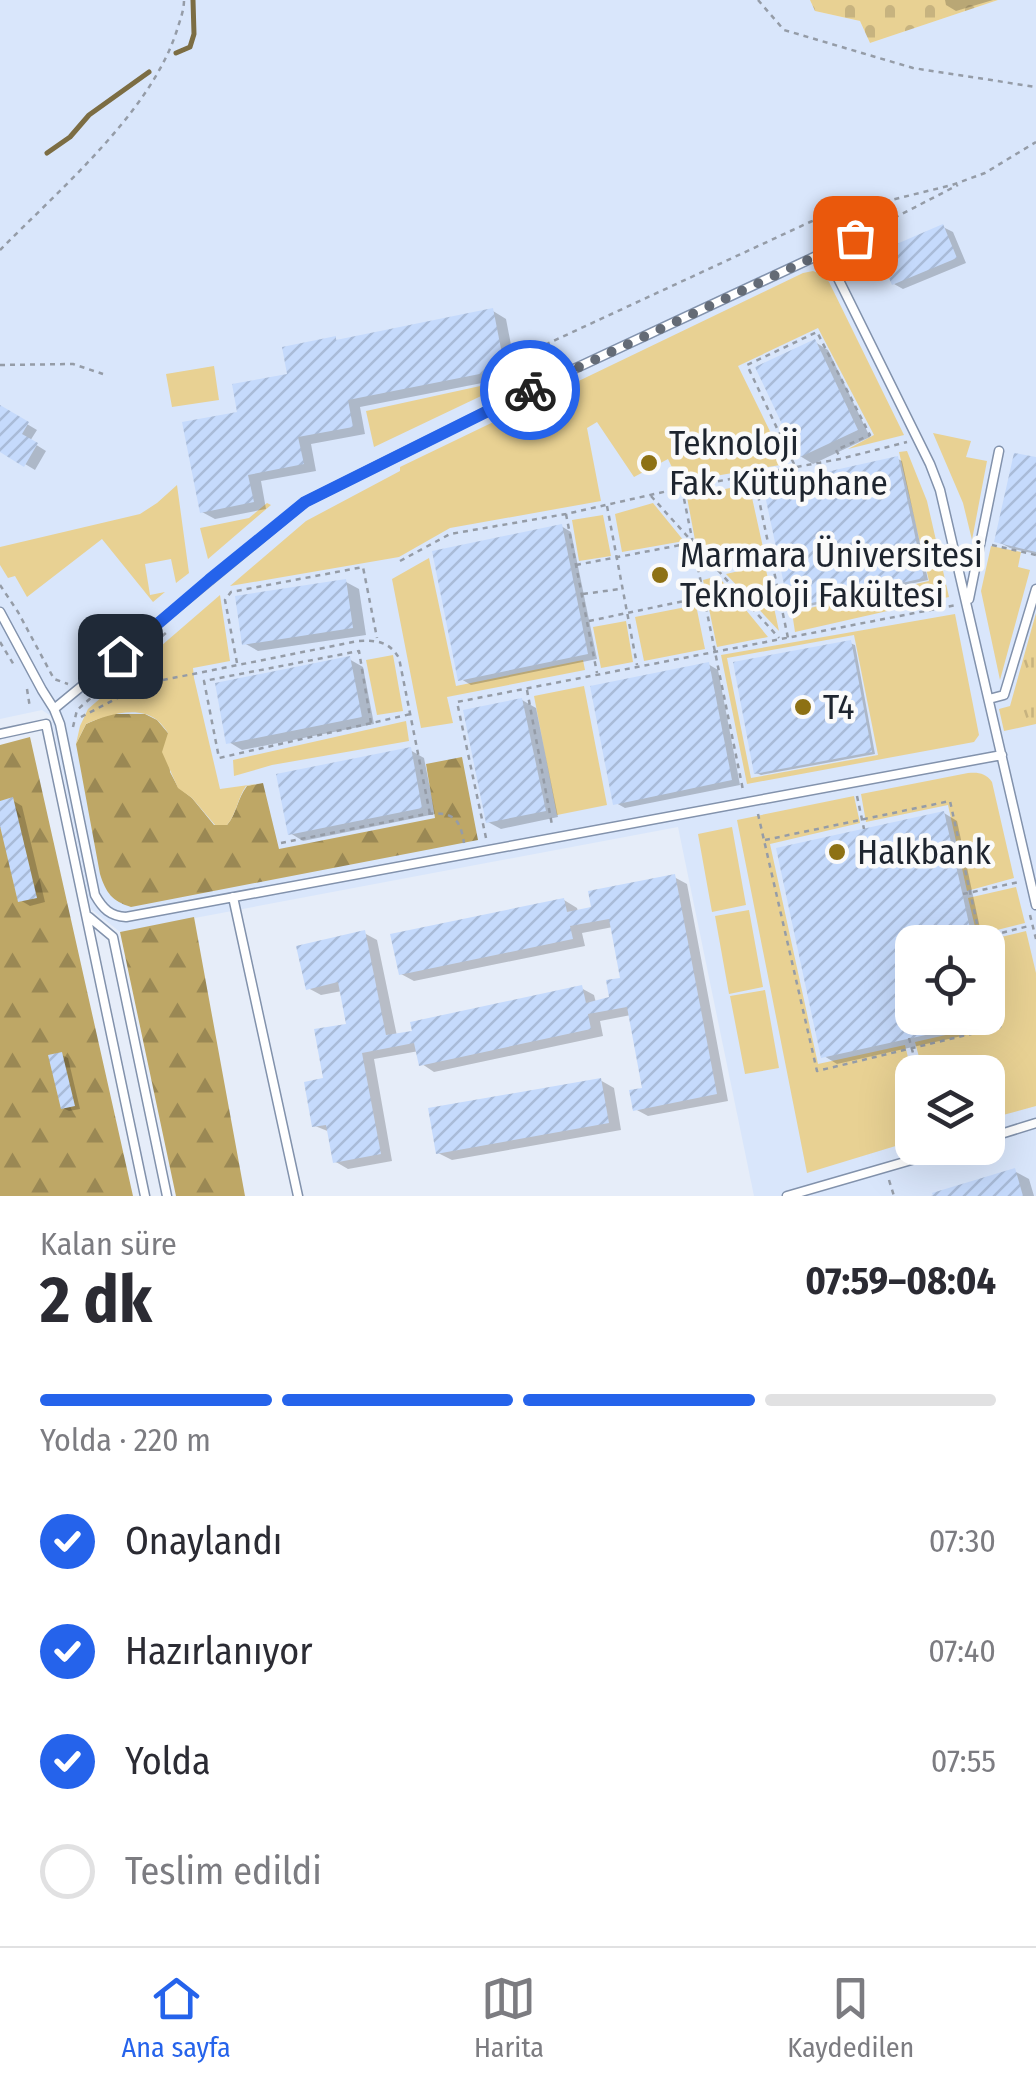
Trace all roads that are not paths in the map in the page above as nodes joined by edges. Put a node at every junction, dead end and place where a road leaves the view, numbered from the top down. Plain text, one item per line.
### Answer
1 (884, 223) road end
2 (826, 252) junction
3 (999, 451) dead end
4 (1036, 589) edge
5 (963, 604) junction
6 (0, 612) edge
7 (989, 698) junction
8 (54, 708) junction
9 (0, 734) edge
10 (1002, 755) junction
11 (234, 897) junction
12 (1032, 904) edge
13 (87, 915) junction
14 (1036, 1124) edge
15 (1005, 1133) edge
16 (895, 1165) edge
17 (145, 1196) edge
18 (167, 1196) edge
19 (298, 1196) edge
20 (787, 1196) edge

1 - 2 lane
2 - 5 lane
2 - 8 lane
3 - 5 lane
4 - 7 lane
5 - 7 lane
6 - 8 lane
7 - 10 lane
8 - 11 lane
9 - 13 lane
10 - 11 lane
10 - 12 lane
11 - 19 lane
13 - 17 lane
13 - 18 lane
14 - 15 lane
16 - 20 lane

